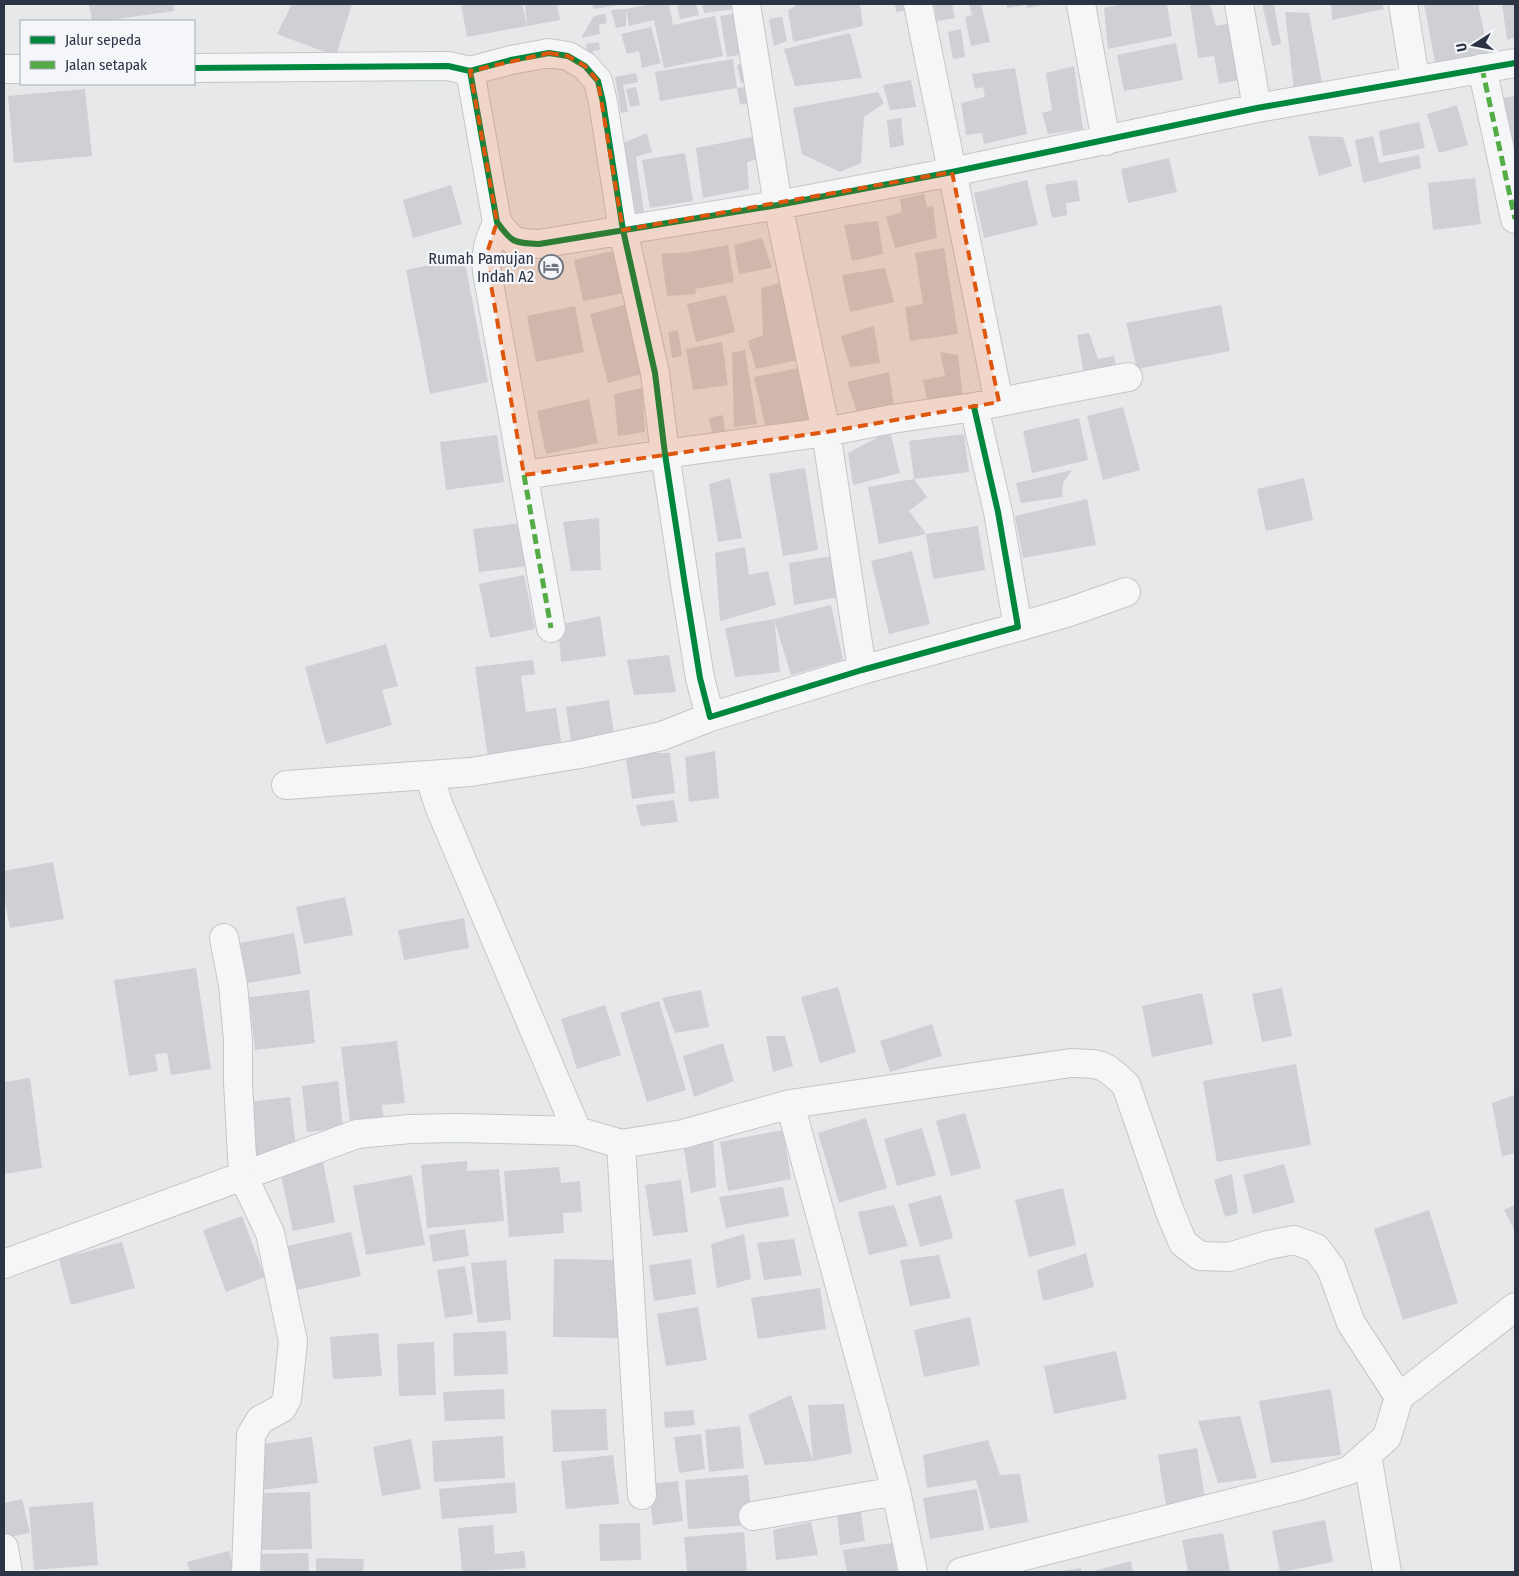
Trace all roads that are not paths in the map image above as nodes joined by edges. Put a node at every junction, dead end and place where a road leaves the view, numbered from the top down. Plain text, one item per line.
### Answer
1 (746, 4) edge
2 (918, 4) edge
3 (1081, 4) edge
4 (1240, 4) edge
5 (1403, 4) edge
6 (1515, 63) edge
7 (195, 68) edge
8 (1482, 68) junction
9 (4, 69) edge
10 (20, 69) edge
11 (470, 71) junction
12 (1415, 79) junction
13 (1256, 108) junction
14 (1106, 141) junction
15 (952, 172) junction
16 (778, 205) junction
17 (1515, 219) edge
18 (497, 222) junction
19 (623, 230) junction
20 (1128, 376) dead end
21 (987, 404) junction
22 (826, 432) junction
23 (665, 454) junction
24 (524, 475) junction
25 (1126, 592) dead end
26 (1018, 627) junction
27 (551, 628) dead end
28 (862, 670) junction
29 (710, 717) junction
30 (429, 775) junction
31 (286, 785) dead end
32 (224, 938) dead end
33 (790, 1104) junction
34 (577, 1131) junction
35 (621, 1144) junction
36 (243, 1176) junction
37 (4, 1264) edge
38 (1515, 1307) edge
39 (1399, 1396) junction
40 (1367, 1454) junction
41 (896, 1491) junction
42 (642, 1495) dead end
43 (753, 1516) dead end
44 (4, 1548) edge
45 (8, 1572) edge
46 (246, 1572) edge
47 (913, 1572) edge
48 (961, 1572) edge
49 (1387, 1572) edge

1 - 16 street
2 - 15 street
3 - 14 street
4 - 13 street
5 - 12 street
6 - 8 street
7 - 11 street
8 - 12 street
8 - 17 street
9 - 10 street
11 - 18 street
11 - 19 street
12 - 13 street
13 - 14 street
14 - 15 street
15 - 16 street
15 - 21 street
16 - 19 street
16 - 22 street
18 - 19 street
18 - 24 street
19 - 23 street
20 - 21 street
21 - 22 street
21 - 26 street
22 - 23 street
22 - 28 street
23 - 24 street
23 - 29 street
24 - 27 street
25 - 26 street
26 - 28 street
28 - 29 street
29 - 30 street
30 - 31 street
30 - 34 street
32 - 36 street
33 - 35 street
33 - 39 street
33 - 41 street
34 - 35 street
34 - 36 street
35 - 42 street
36 - 37 street
36 - 46 street
38 - 39 street
39 - 40 street
40 - 48 street
40 - 49 street
41 - 43 street
41 - 47 street
44 - 45 street

